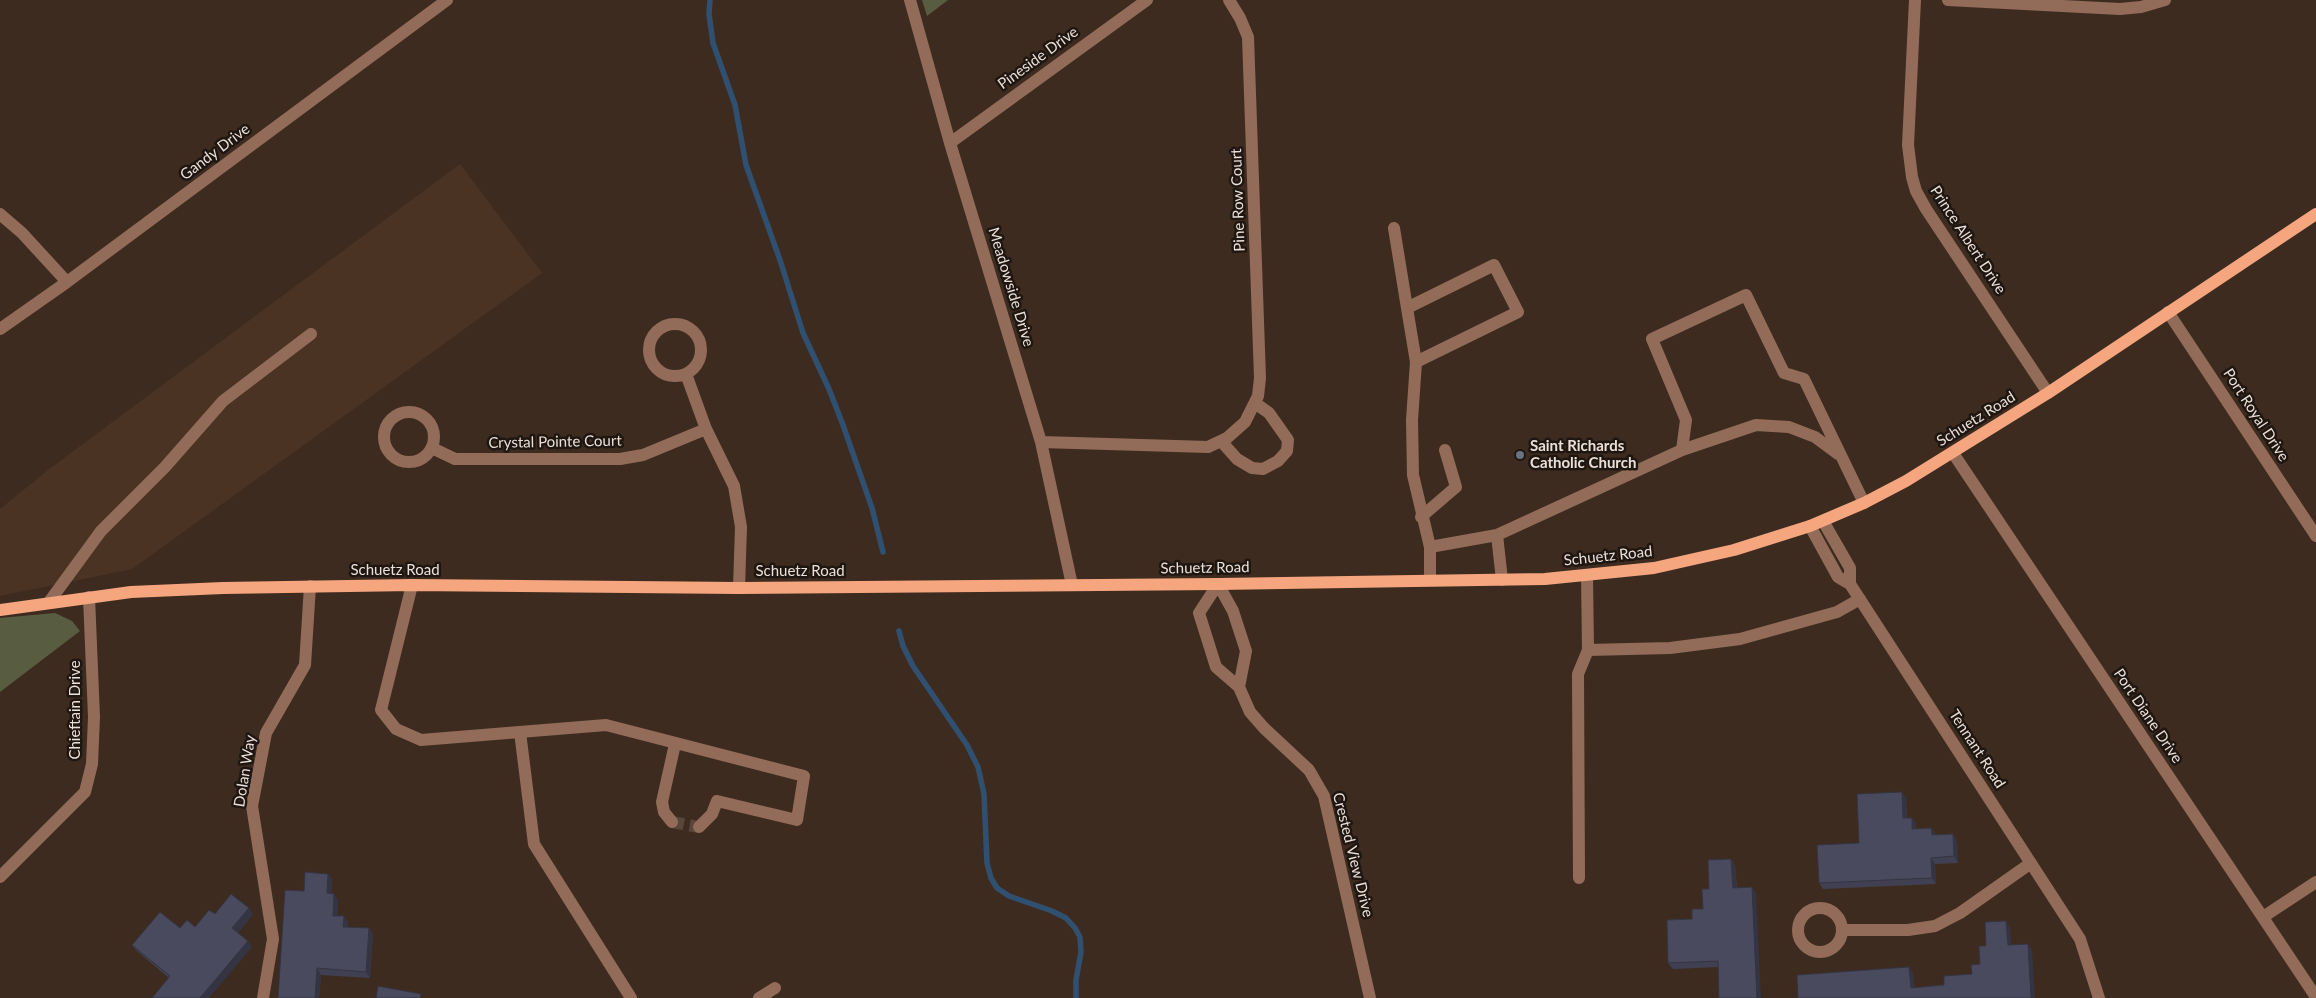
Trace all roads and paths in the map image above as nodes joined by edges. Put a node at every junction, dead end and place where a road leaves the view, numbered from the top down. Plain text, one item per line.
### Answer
1 (447, 0) edge
2 (910, 0) edge
3 (1147, 0) edge
4 (1915, 0) edge
5 (1948, 0) edge
6 (2165, 0) edge
7 (1232, 1) edge
8 (950, 143) junction
9 (0, 214) edge
10 (2316, 214) edge
11 (1394, 228) dead end
12 (67, 282) junction
13 (1407, 308) junction
14 (2168, 312) junction
15 (0, 329) edge
16 (311, 334) dead end
17 (1416, 362) junction
18 (686, 374) junction
19 (2048, 393) junction
20 (1255, 402) junction
21 (706, 429) junction
22 (1221, 441) junction
23 (1041, 442) junction
24 (432, 448) junction
25 (1444, 450) dead end
26 (1682, 450) junction
27 (1953, 453) junction
28 (1840, 456) junction
29 (1864, 503) junction
30 (1421, 517) junction
31 (1823, 521) junction
32 (1810, 526) junction
33 (1497, 535) junction
34 (2316, 536) edge
35 (1430, 547) junction
36 (1587, 575) junction
37 (1430, 580) junction
38 (1502, 580) junction
39 (1218, 584) junction
40 (1850, 584) junction
41 (1072, 585) junction
42 (310, 586) junction
43 (412, 586) junction
44 (739, 588) junction
45 (89, 597) junction
46 (1860, 599) junction
47 (49, 602) junction
48 (0, 610) edge
49 (1588, 650) junction
50 (1239, 687) junction
51 (520, 732) junction
52 (675, 744) junction
53 (672, 822) dead end
54 (699, 827) dead end
55 (2031, 864) junction
56 (0, 877) edge
57 (1579, 878) dead end
58 (2316, 882) edge
59 (2263, 917) junction
60 (1843, 930) dead end
61 (774, 988) dead end
62 (2316, 997) edge
63 (263, 998) edge
64 (631, 998) edge
65 (759, 998) edge
66 (1370, 998) edge
67 (2099, 998) edge

1 - 12 street, Gandy Drive
2 - 8 street, Meadowside Drive
3 - 8 street, Pineside Drive
4 - 19 street, Prince Albert Drive
5 - 6 street
7 - 20 street, Pine Row Court
8 - 23 street, Meadowside Drive
9 - 12 street
10 - 14 main road, Schuetz Road
11 - 13 street
12 - 15 street, Gandy Drive
13 - 17 street
13 - 17 street
14 - 19 main road, Schuetz Road
14 - 34 street, Port Royal Drive
16 - 47 street
17 - 30 street
18 - 18 street
18 - 21 street
19 - 27 main road, Schuetz Road
20 - 22 street, Pine Row Court
20 - 22 street
21 - 24 street, Crystal Pointe Court
21 - 44 street
22 - 23 street, Pine Row Court
23 - 41 street, Meadowside Drive
24 - 24 street
25 - 30 street
26 - 28 street
26 - 28 street
26 - 33 street
27 - 29 main road, Schuetz Road
27 - 59 street, Port Diane Drive
28 - 29 street
29 - 31 main road, Schuetz Road
30 - 35 street
31 - 32 main road, Schuetz Road
31 - 40 street, Tennant Road
32 - 36 main road, Schuetz Road
32 - 40 street
33 - 35 street
33 - 38 street
35 - 37 street
36 - 38 main road, Schuetz Road
36 - 49 street
37 - 38 main road, Schuetz Road
37 - 39 main road, Schuetz Road
39 - 41 main road, Schuetz Road
39 - 50 street
39 - 50 street, Crested View Drive
40 - 46 street, Tennant Road
41 - 44 main road, Schuetz Road
42 - 43 main road, Schuetz Road
42 - 45 main road, Schuetz Road
42 - 63 street, Dolan Way
43 - 44 main road, Schuetz Road
43 - 51 street
45 - 47 main road, Schuetz Road
45 - 56 street, Chieftain Drive
46 - 49 street
46 - 55 street, Tennant Road
47 - 48 main road, Schuetz Road
49 - 57 street
50 - 66 street, Crested View Drive
51 - 52 street
51 - 64 street
52 - 53 street
52 - 54 street
55 - 60 street
55 - 67 street, Tennant Road
58 - 59 street
59 - 62 street, Port Diane Drive
61 - 65 street

